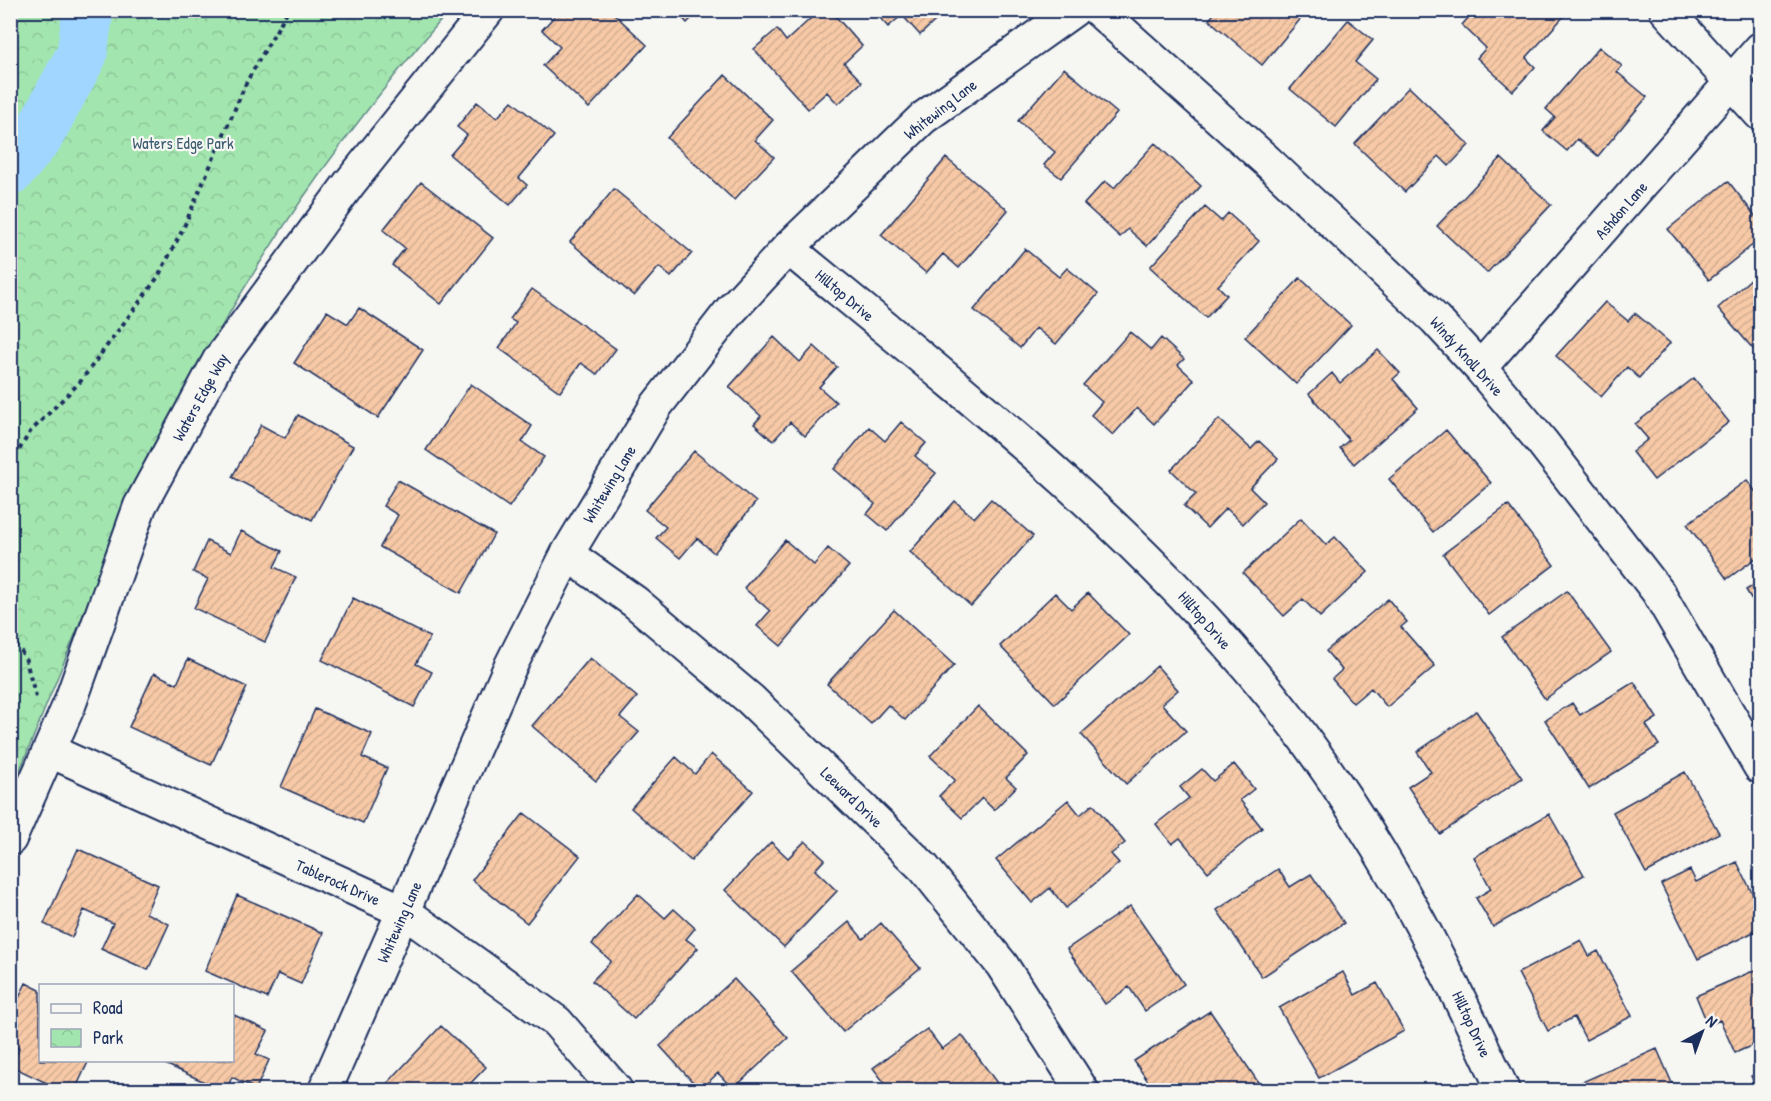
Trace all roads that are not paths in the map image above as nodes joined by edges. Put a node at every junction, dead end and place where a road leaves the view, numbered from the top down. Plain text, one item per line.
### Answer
1 (488, 10) edge
2 (1074, 10) edge
3 (1098, 10) edge
4 (1666, 10) edge
5 (1761, 49) edge
6 (1733, 82) junction
7 (1761, 114) edge
8 (788, 248) junction
9 (1480, 368) junction
10 (567, 554) junction
11 (50, 752) junction
12 (1761, 767) edge
13 (10, 839) edge
14 (404, 911) junction
15 (325, 1090) edge
16 (616, 1090) edge
17 (1083, 1090) edge
18 (1503, 1090) edge

1 - 11 street, Waters Edge Way
2 - 8 street, Whitewing Lane
3 - 9 street, Windy Knoll Drive
4 - 6 street
5 - 6 street, Ashdon Lane
6 - 7 street
6 - 9 street, Ashdon Lane
8 - 10 street, Whitewing Lane
8 - 18 street, Hilltop Drive
9 - 12 street, Windy Knoll Drive
10 - 14 street, Whitewing Lane
10 - 17 street, Leeward Drive
11 - 13 street, Waters Edge Way
11 - 14 street, Tablerock Drive
14 - 15 street, Whitewing Lane
14 - 16 street, Tablerock Drive

